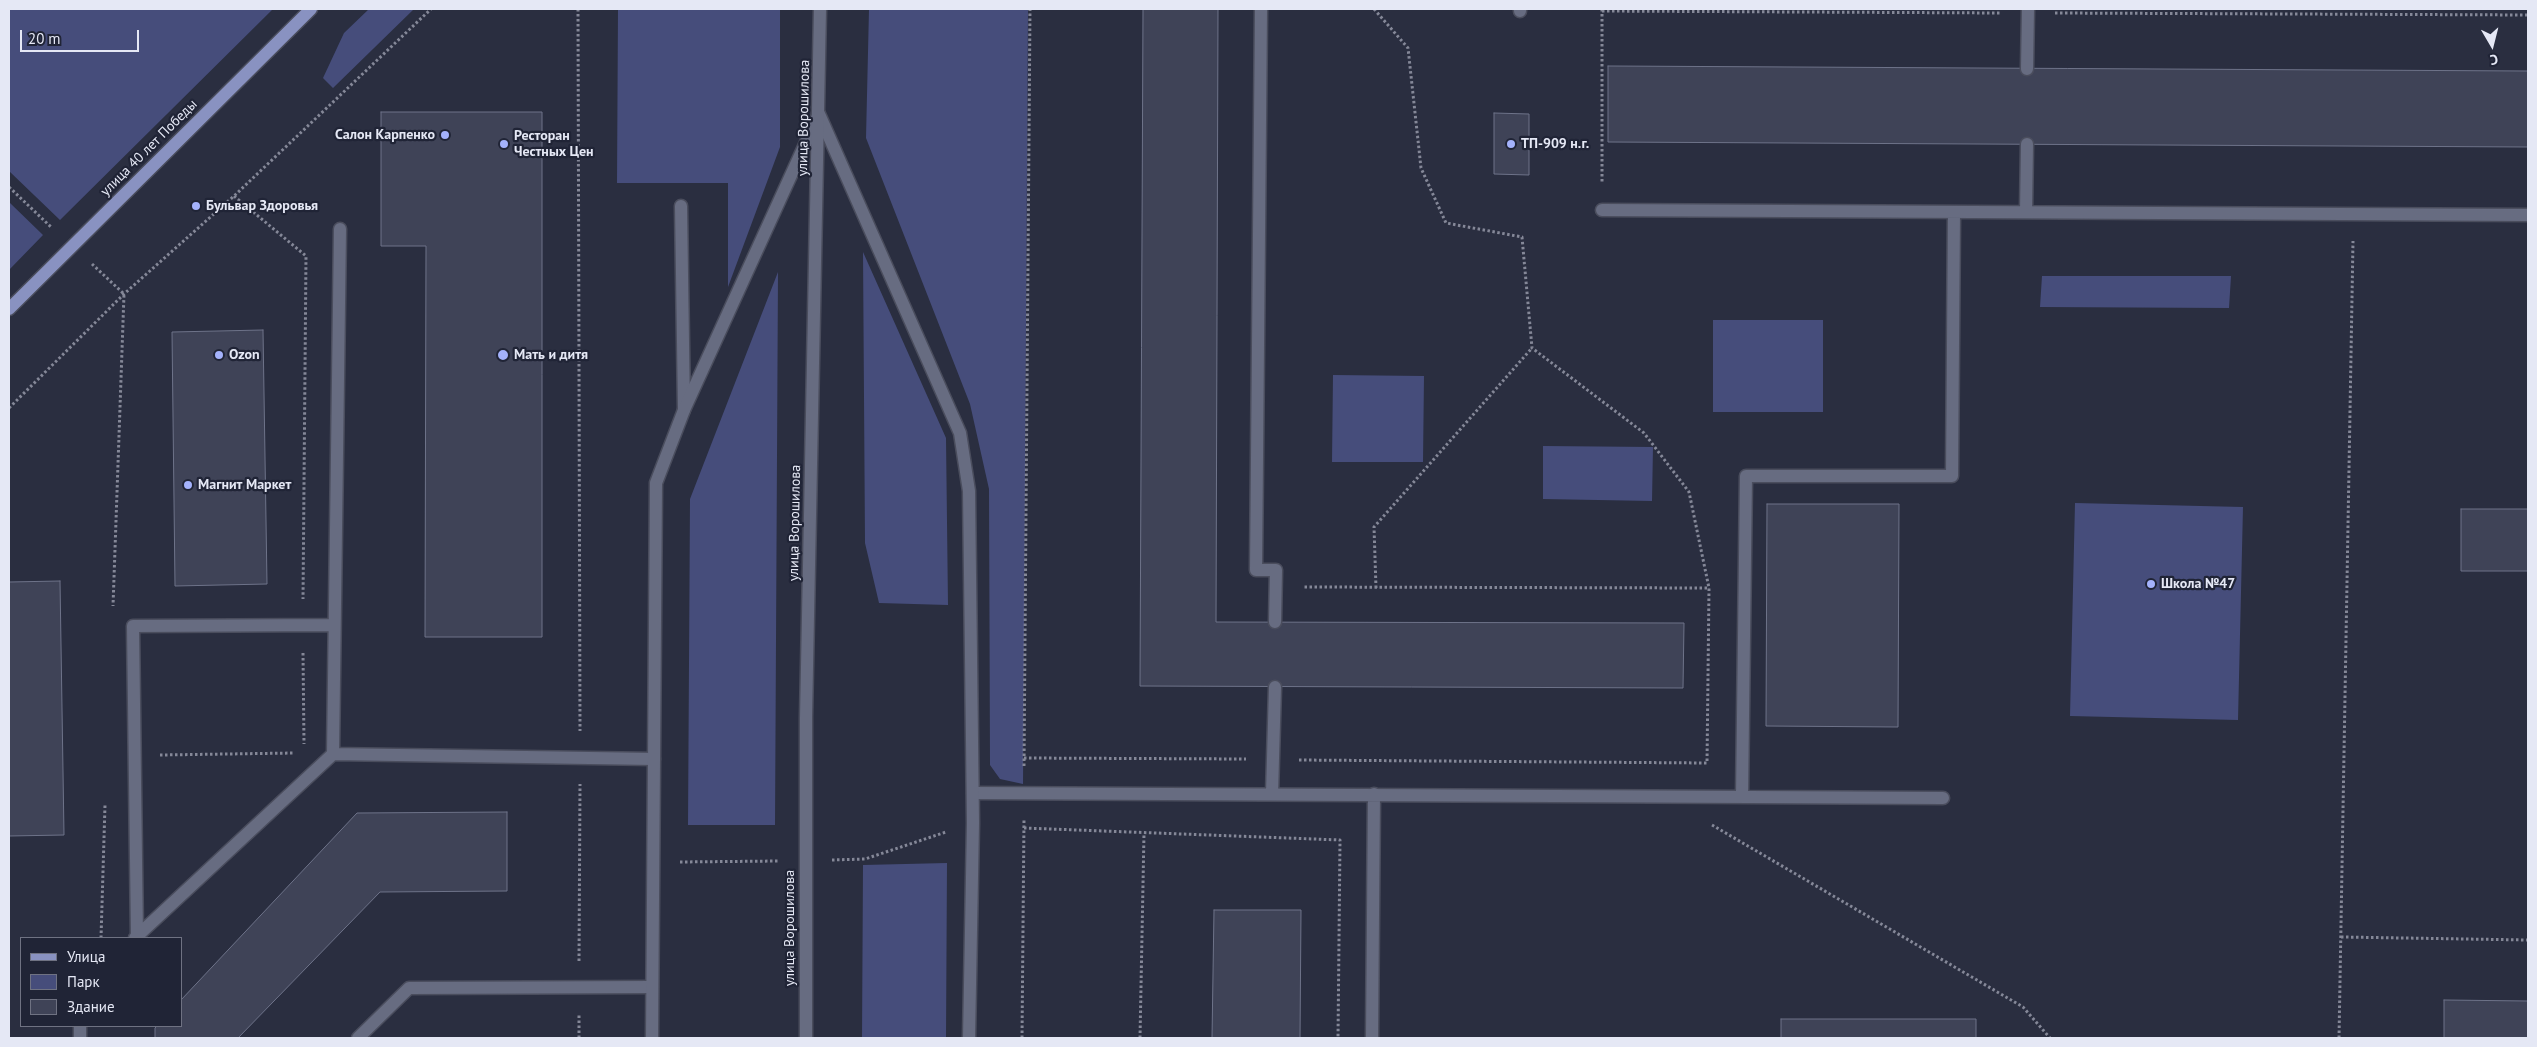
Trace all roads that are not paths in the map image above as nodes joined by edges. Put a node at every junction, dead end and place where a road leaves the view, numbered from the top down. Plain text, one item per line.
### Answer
1 (311, 9) edge
2 (820, 9) edge
3 (1261, 9) edge
4 (2028, 11) edge
5 (2028, 68) dead end
6 (819, 114) junction
7 (2027, 144) dead end
8 (681, 206) dead end
9 (1602, 210) dead end
10 (1954, 212) junction
11 (2026, 212) junction
12 (2528, 215) edge
13 (340, 229) dead end
14 (9, 309) edge
15 (684, 410) junction
16 (1275, 622) dead end
17 (334, 625) junction
18 (1274, 687) dead end
19 (333, 754) junction
20 (654, 759) junction
21 (973, 793) junction
22 (1272, 794) junction
23 (1374, 794) junction
24 (1742, 796) junction
25 (1943, 798) dead end
26 (136, 937) edge
27 (652, 987) junction
28 (358, 1038) edge
29 (652, 1038) edge
30 (806, 1038) edge
31 (969, 1038) edge
32 (1372, 1038) edge

1 - 14 main road, улица 40 лет Победы
2 - 6 street, улица Ворошилова
3 - 16 street
4 - 5 street
6 - 15 street
6 - 21 street
6 - 30 street, улица Ворошилова
7 - 11 street
8 - 15 street
9 - 10 street
10 - 11 street
10 - 24 street
11 - 12 street
13 - 17 street
15 - 20 street
17 - 19 street
17 - 26 street
18 - 22 street
19 - 20 street
19 - 26 street
20 - 27 street
21 - 22 street
21 - 31 street
22 - 23 street
23 - 24 street
23 - 32 street
24 - 25 street
27 - 28 street
27 - 29 street

